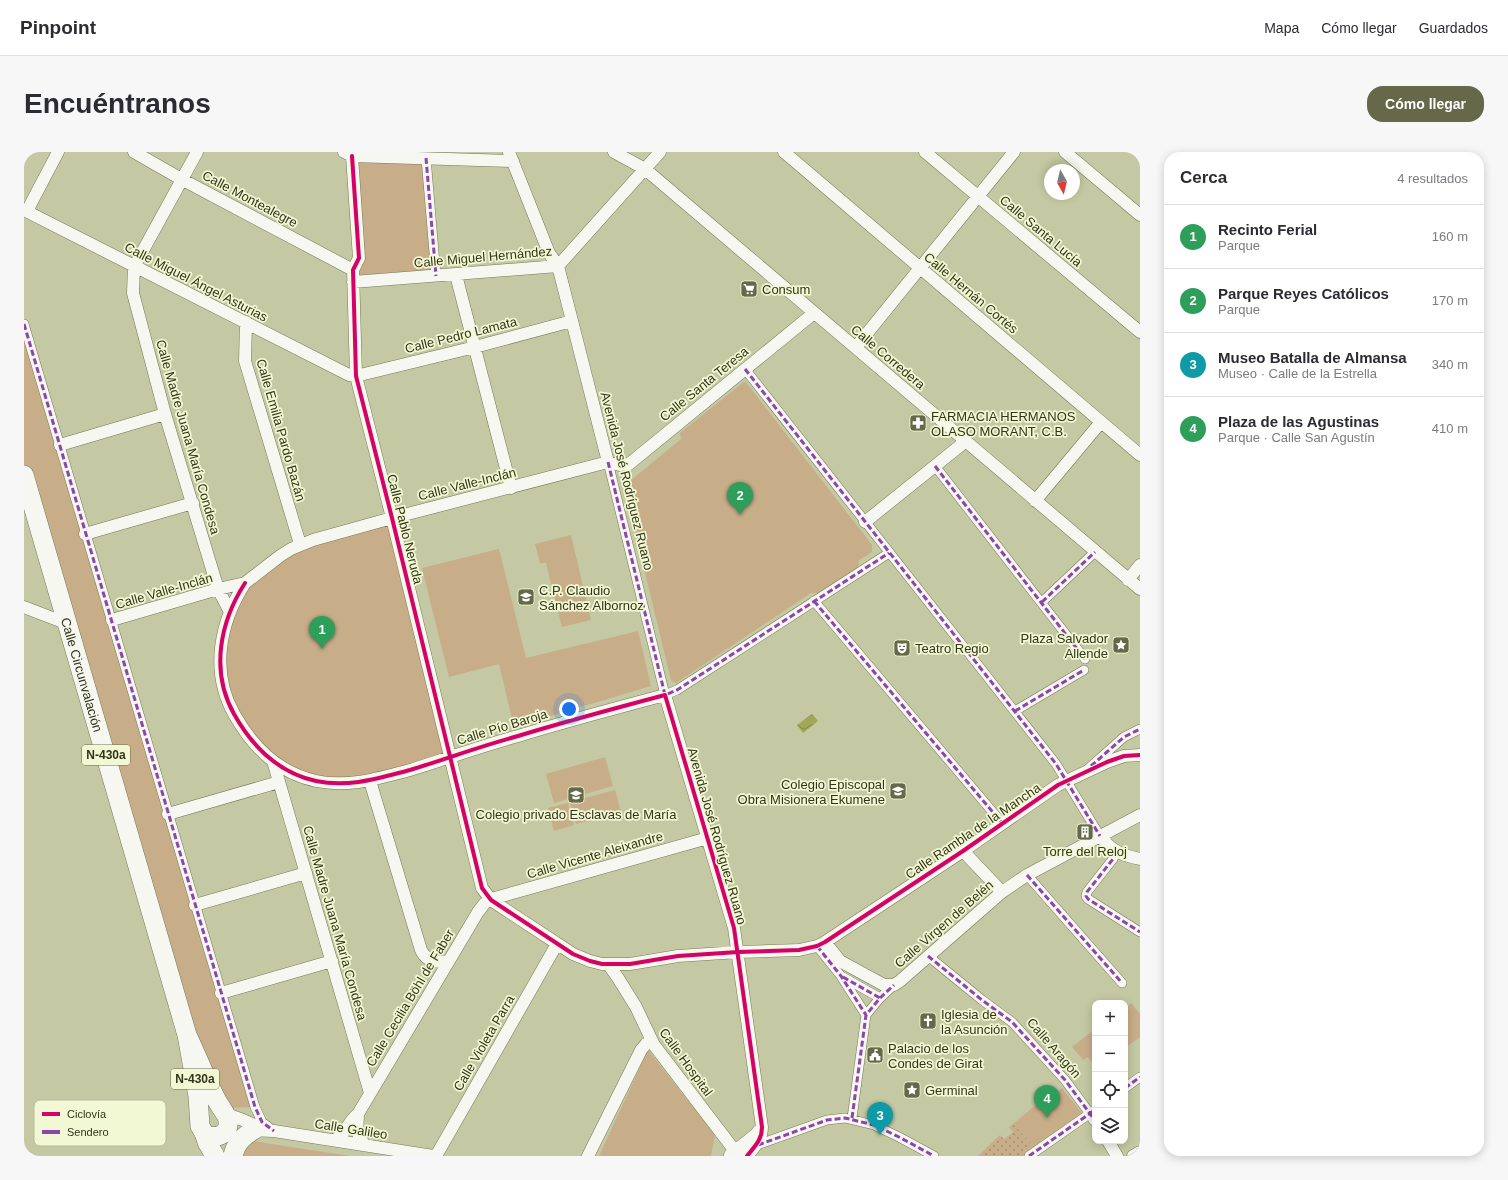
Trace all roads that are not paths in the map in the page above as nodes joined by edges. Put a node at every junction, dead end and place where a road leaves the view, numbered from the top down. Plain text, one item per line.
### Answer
1 (58, 152) edge
2 (134, 152) edge
3 (197, 152) edge
4 (614, 152) edge
5 (660, 152) edge
6 (784, 152) edge
7 (924, 152) edge
8 (1014, 152) edge
9 (1065, 152) edge
10 (348, 154) edge
11 (511, 157) edge
12 (426, 158) junction
13 (645, 169) junction
14 (183, 180) junction
15 (978, 196) junction
16 (26, 210) edge
17 (1140, 215) edge
18 (558, 266) junction
19 (134, 267) junction
20 (920, 268) junction
21 (456, 275) junction
22 (353, 276) junction
23 (436, 276) junction
24 (814, 313) junction
25 (572, 321) junction
26 (246, 322) junction
27 (24, 324) edge
28 (1140, 332) edge
29 (475, 347) junction
30 (856, 347) junction
31 (745, 369) junction
32 (356, 376) junction
33 (166, 414) junction
34 (1101, 422) junction
35 (966, 440) junction
36 (60, 445) junction
37 (1140, 455) edge
38 (608, 462) junction
39 (936, 466) junction
40 (24, 475) edge
41 (511, 488) junction
42 (1035, 501) junction
43 (193, 503) junction
44 (392, 518) junction
45 (865, 522) junction
46 (85, 534) junction
47 (300, 544) junction
48 (1095, 552) junction
49 (889, 553) junction
50 (1140, 565) edge
51 (1128, 580) junction
52 (245, 583) junction
53 (218, 590) junction
54 (1140, 590) edge
55 (814, 601) junction
56 (1042, 602) junction
57 (24, 607) edge
58 (230, 612) junction
59 (112, 620) junction
60 (68, 624) junction
61 (1085, 659) dead end
62 (1084, 670) dead end
63 (665, 695) junction
64 (1015, 711) junction
65 (1140, 729) edge
66 (1140, 756) edge
67 (450, 758) junction
68 (273, 761) junction
69 (1084, 772) junction
70 (370, 781) junction
71 (1066, 781) junction
72 (279, 782) junction
73 (168, 814) junction
74 (1140, 815) edge
75 (1002, 823) junction
76 (1100, 836) junction
77 (708, 838) junction
78 (963, 851) junction
79 (1116, 851) junction
80 (1140, 859) edge
81 (306, 873) junction
82 (1027, 876) junction
83 (1002, 892) junction
84 (491, 900) junction
85 (195, 905) junction
86 (1140, 932) edge
87 (557, 944) junction
88 (821, 944) junction
89 (738, 952) junction
90 (928, 956) junction
91 (332, 961) junction
92 (448, 961) junction
93 (608, 964) junction
94 (841, 976) junction
95 (1122, 983) dead end
96 (894, 985) junction
97 (221, 993) junction
98 (880, 998) junction
99 (866, 1015) junction
100 (187, 1035) junction
101 (651, 1041) junction
102 (1140, 1077) edge
103 (1128, 1086) edge
104 (370, 1093) junction
105 (358, 1114) junction
106 (1092, 1114) edge
107 (1092, 1117) edge
108 (852, 1118) junction
109 (225, 1122) junction
110 (762, 1126) junction
111 (202, 1129) junction
112 (264, 1130) junction
113 (334, 1140) junction
114 (1110, 1144) edge
115 (365, 1145) junction
116 (757, 1145) junction
117 (1140, 1152) edge
118 (734, 1154) edge
119 (215, 1156) edge
120 (232, 1156) edge
121 (435, 1156) edge
122 (588, 1156) edge
123 (747, 1156) edge
124 (934, 1156) edge
125 (1029, 1156) edge
126 (1117, 1156) edge
127 (1133, 1156) edge

1 - 16 street
2 - 14 street, Calle Montealegre
3 - 14 street
4 - 13 street, Calle Corredera
5 - 13 street, Calle Miguel Hernández
6 - 20 street, Calle Hernán Cortés
7 - 15 street, Calle Santa Lucía
8 - 15 street
9 - 17 street
10 - 12 street
10 - 22 street, Calle Pablo Neruda
11 - 12 street
11 - 18 street, Avenida José Rodríguez Ruano
12 - 23 street
13 - 18 street, Calle Miguel Hernández
13 - 24 street, Calle Corredera
14 - 19 street
14 - 22 street, Calle Montealegre
15 - 20 street
15 - 28 street, Calle Santa Lucía
16 - 19 street, Calle Miguel Ángel Asturias
18 - 21 street, Calle Miguel Hernández
18 - 25 street, Avenida José Rodríguez Ruano
19 - 26 street, Calle Miguel Ángel Asturias
19 - 33 street, Calle Madre Juana María Condesa
20 - 30 street
20 - 34 street, Calle Hernán Cortés
21 - 23 street, Calle Miguel Hernández
21 - 29 street
22 - 23 street, Calle Miguel Hernández
22 - 32 street, Calle Pablo Neruda
24 - 30 street, Calle Corredera
24 - 31 street, Calle Santa Teresa
25 - 29 street, Calle Pedro Lamata
25 - 38 street, Avenida José Rodríguez Ruano
26 - 32 street, Calle Miguel Ángel Asturias
26 - 47 street, Calle Emilia Pardo Bazán
27 - 36 street
29 - 32 street, Calle Pedro Lamata
29 - 41 street
30 - 35 street, Calle Corredera
31 - 38 street, Calle Santa Teresa
31 - 45 street
32 - 44 street, Calle Pablo Neruda
33 - 36 street
33 - 43 street, Calle Madre Juana María Condesa
34 - 37 street, Calle Hernán Cortés
34 - 42 street
35 - 39 street
35 - 42 street, Calle Corredera
36 - 46 street
38 - 41 street, Calle Valle-Inclán
38 - 63 street, Avenida José Rodríguez Ruano
39 - 45 street
39 - 56 street
40 - 60 main road, Calle Circunvalación / N-430a
41 - 44 street, Calle Valle-Inclán
42 - 48 street, Calle Corredera
43 - 46 street
43 - 53 street, Calle Madre Juana María Condesa
44 - 47 street, Calle Valle-Inclán
44 - 67 street, Calle Pablo Neruda
45 - 49 street
46 - 59 street
47 - 52 street, Calle Valle-Inclán
48 - 51 street, Calle Corredera
48 - 56 street
49 - 55 street
49 - 64 street
50 - 51 street
51 - 54 street, Calle Corredera
52 - 53 street, Calle Valle-Inclán
52 - 58 street, Calle Pío Baroja
53 - 58 street, Calle Madre Juana María Condesa
53 - 59 street, Calle Valle-Inclán
55 - 63 street
55 - 75 street
56 - 61 street
57 - 60 street
58 - 68 street, Calle Pío Baroja
59 - 73 street
60 - 100 main road, Calle Circunvalación / N-430a
62 - 64 street
63 - 67 street, Calle Pío Baroja
63 - 77 street, Avenida José Rodríguez Ruano
64 - 71 street
65 - 69 street
66 - 69 street, Calle Rambla de la Mancha
67 - 70 street, Calle Pío Baroja
67 - 84 street, Calle Pablo Neruda
68 - 70 street, Calle Pío Baroja
68 - 72 street, Calle Madre Juana María Condesa
69 - 71 street, Calle Rambla de la Mancha
70 - 92 street
71 - 75 street, Calle Rambla de la Mancha
71 - 76 street
72 - 73 street
72 - 81 street, Calle Madre Juana María Condesa
73 - 85 street
74 - 76 street, Calle Virgen de Belén
75 - 78 street, Calle Rambla de la Mancha
76 - 79 street
76 - 82 street, Calle Virgen de Belén
77 - 84 street, Calle Vicente Aleixandre
77 - 89 street, Avenida José Rodríguez Ruano
78 - 83 street
78 - 88 street, Calle Rambla de la Mancha
79 - 80 street
79 - 86 street
81 - 85 street
81 - 91 street, Calle Madre Juana María Condesa
82 - 83 street, Calle Virgen de Belén
82 - 95 street
83 - 90 street, Calle Virgen de Belén
84 - 87 street
84 - 92 street, Calle Cecilia Böhl de Faber
85 - 97 street
87 - 93 street
87 - 121 street, Calle Violeta Parra
88 - 89 street
88 - 94 street
88 - 96 street, Calle Virgen de Belén
89 - 93 street
89 - 110 street, Avenida José Rodríguez Ruano
90 - 96 street, Calle Virgen de Belén
90 - 106 street, Calle Aragón
91 - 97 street
91 - 104 street, Calle Madre Juana María Condesa
92 - 104 street, Calle Cecilia Böhl de Faber
93 - 101 street, Calle Hospital
94 - 98 street
94 - 99 street
96 - 98 street
97 - 112 street
98 - 99 street
99 - 108 street
100 - 109 main road, N-430a
100 - 111 main road, N-430a
101 - 118 street, Calle Hospital
101 - 122 street
102 - 103 street
104 - 105 street, Calle Cecilia Böhl de Faber
105 - 113 street, Calle Cecilia Böhl de Faber
105 - 115 street, Calle Cecilia Böhl de Faber
107 - 125 street
108 - 116 street
108 - 124 street
109 - 111 main road
109 - 111 main road
109 - 112 street, Calle Galileo
109 - 112 street, Calle Galileo
109 - 120 main road
110 - 116 street
110 - 118 street
111 - 119 main road
112 - 113 street, Calle Galileo
112 - 120 main road
113 - 115 street, Calle Galileo
114 - 126 street
115 - 121 street, Calle Galileo
116 - 123 street
117 - 127 street

